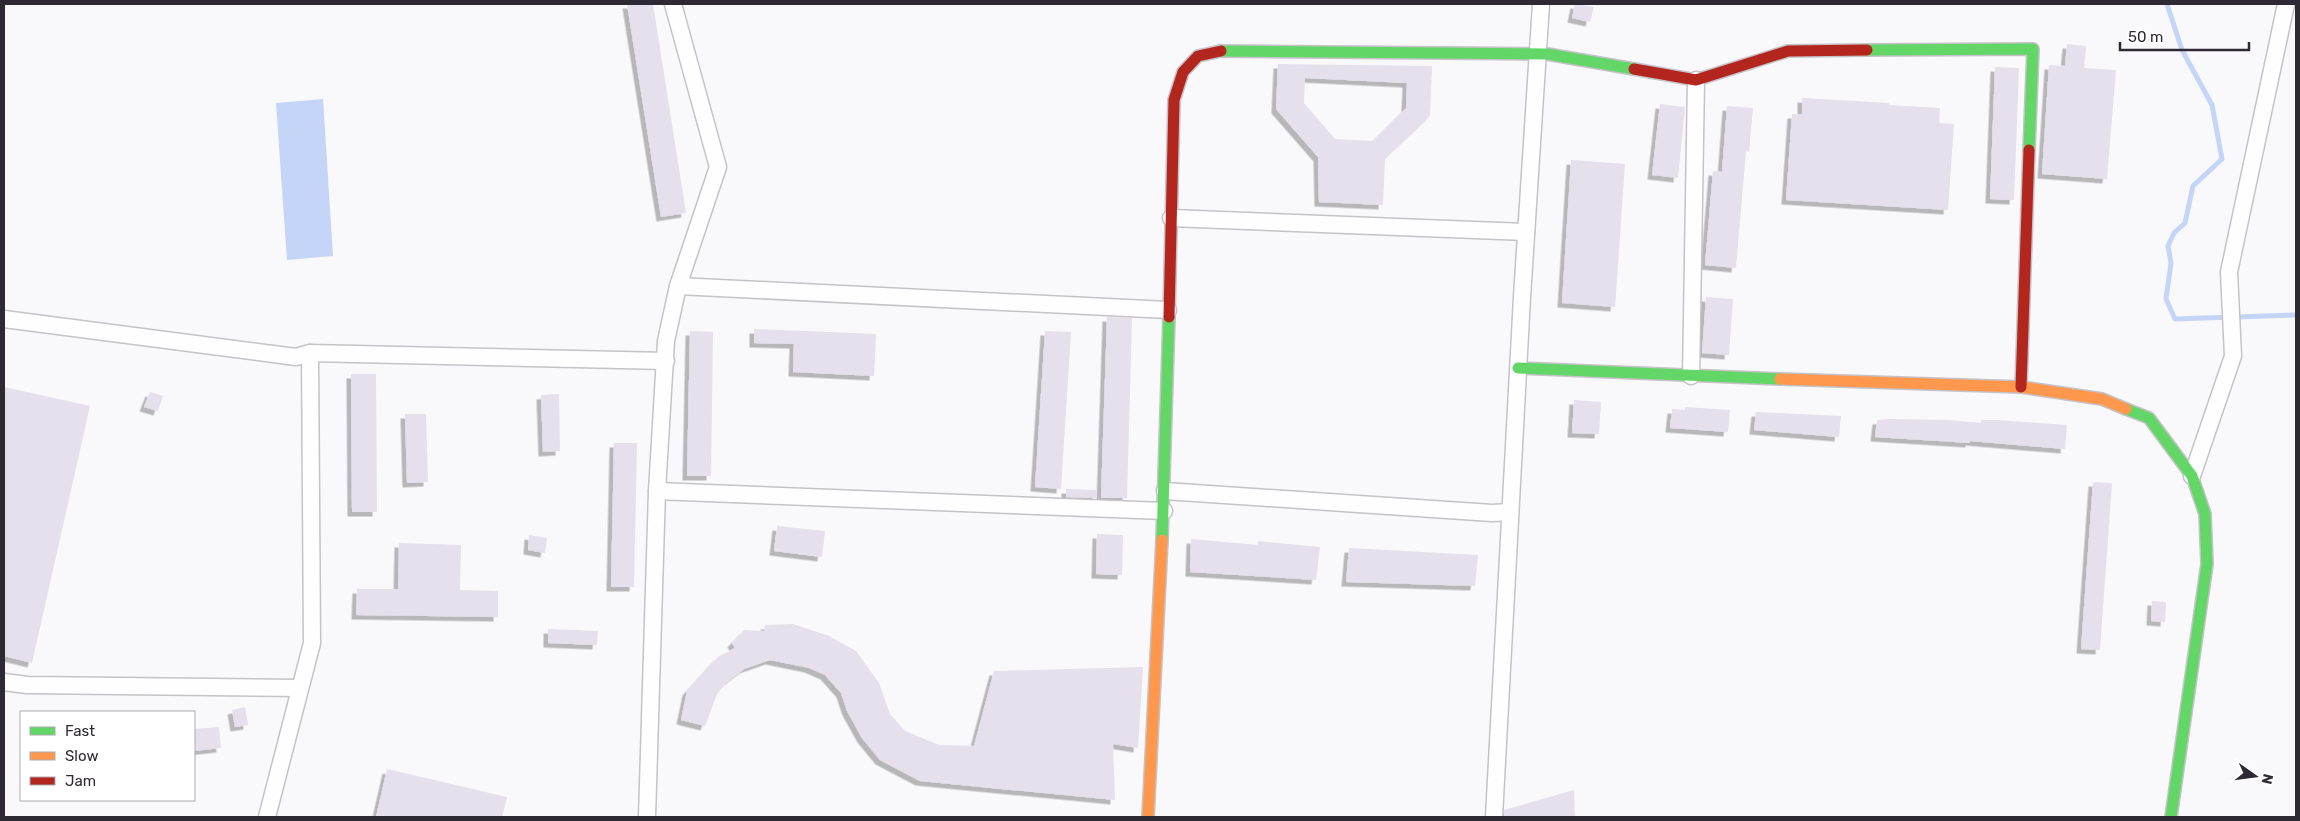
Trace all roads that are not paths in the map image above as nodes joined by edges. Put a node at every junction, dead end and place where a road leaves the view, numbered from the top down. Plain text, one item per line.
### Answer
1 (673, 4) edge
2 (1541, 4) edge
3 (2286, 4) edge
4 (1537, 55) junction
5 (1696, 80) junction
6 (1171, 218) junction
7 (1526, 232) junction
8 (678, 286) junction
9 (1168, 310) junction
10 (4, 319) edge
11 (310, 353) junction
12 (666, 361) junction
13 (1518, 368) junction
14 (1690, 376) junction
15 (2021, 387) junction
16 (2192, 476) junction
17 (658, 491) junction
18 (1165, 491) junction
19 (1164, 511) junction
20 (1510, 512) junction
21 (4, 682) edge
22 (300, 688) junction
23 (267, 817) edge
24 (647, 817) edge
25 (1148, 817) edge
26 (1494, 817) edge
27 (2171, 817) edge

1 - 8 street
2 - 4 street
3 - 16 street
4 - 5 street
4 - 6 street
4 - 7 street
5 - 14 street
5 - 15 street
6 - 7 street
6 - 9 street
7 - 13 street
8 - 9 street
8 - 12 street
9 - 18 street
10 - 11 street
11 - 12 street
11 - 22 street
12 - 17 street
13 - 14 street
13 - 20 street
14 - 15 street
15 - 16 street
16 - 27 street
17 - 19 street
17 - 24 street
18 - 19 street
18 - 20 street
19 - 25 street
20 - 26 street
21 - 22 street
22 - 23 street

